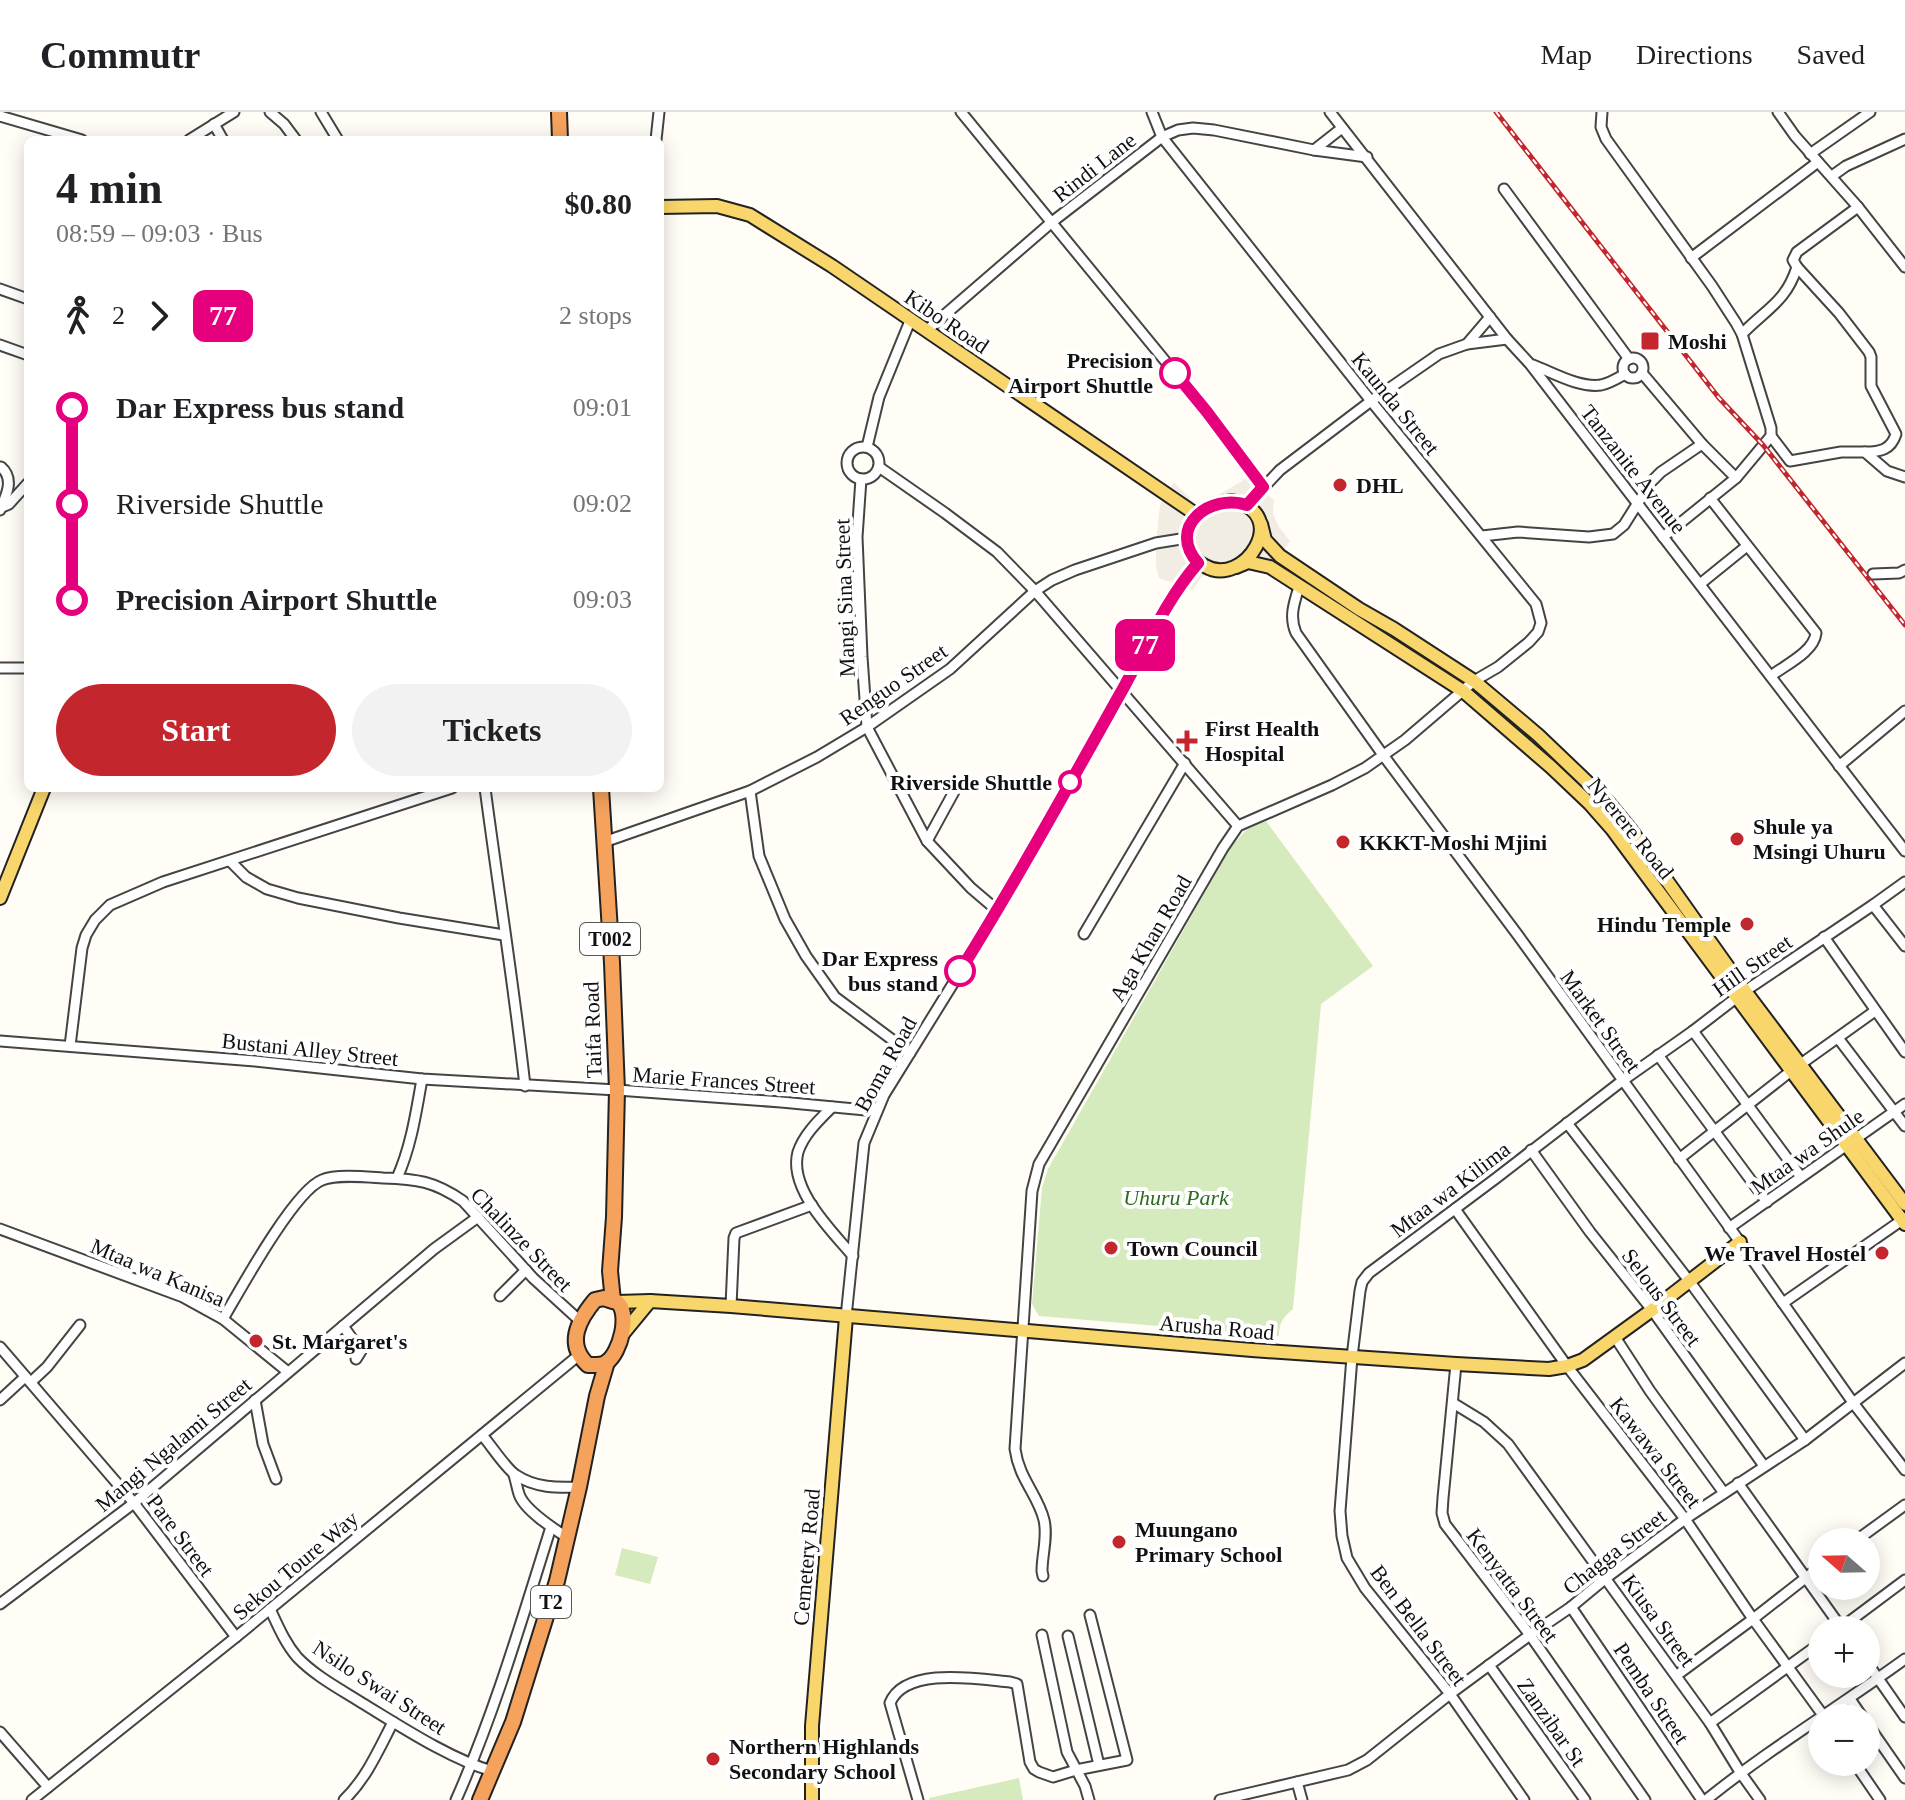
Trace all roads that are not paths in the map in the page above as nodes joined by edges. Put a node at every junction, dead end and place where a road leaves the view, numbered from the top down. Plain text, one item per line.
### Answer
1 (234, 112) edge
2 (270, 112) edge
3 (321, 112) edge
4 (559, 112) edge
5 (659, 112) edge
6 (1152, 112) edge
7 (1330, 112) edge
8 (1602, 112) edge
9 (1778, 112) edge
10 (1870, 112) edge
11 (964, 113) edge
12 (0, 116) edge
13 (214, 124) junction
14 (1342, 128) junction
15 (68, 136) edge
16 (195, 136) edge
17 (221, 136) edge
18 (293, 136) edge
19 (336, 136) edge
20 (560, 136) edge
21 (656, 136) edge
22 (1162, 137) junction
23 (1905, 139) edge
24 (1314, 150) junction
25 (1810, 154) junction
26 (1367, 157) junction
27 (1818, 162) junction
28 (1832, 176) junction
29 (1504, 189) dead end
30 (664, 207) edge
31 (1858, 207) junction
32 (1052, 222) junction
33 (1691, 258) junction
34 (1797, 267) junction
35 (1905, 267) edge
36 (0, 289) edge
37 (24, 298) edge
38 (1490, 317) junction
39 (910, 321) junction
40 (926, 331) junction
41 (1742, 334) junction
42 (1507, 339) junction
43 (1467, 344) junction
44 (0, 345) edge
45 (24, 354) edge
46 (1629, 359) junction
47 (1530, 364) junction
48 (1642, 373) junction
49 (1625, 374) junction
50 (1371, 401) junction
51 (1771, 436) junction
52 (1702, 444) junction
53 (867, 447) junction
54 (1865, 452) junction
55 (1, 467) edge
56 (879, 467) junction
57 (1905, 477) edge
58 (1736, 478) junction
59 (861, 479) junction
60 (24, 487) edge
61 (1263, 487) junction
62 (1710, 498) junction
63 (1637, 504) junction
64 (1247, 505) junction
65 (1, 509) edge
66 (1197, 515) junction
67 (1261, 524) junction
68 (1482, 536) junction
69 (1663, 537) junction
70 (1187, 538) junction
71 (1747, 546) junction
72 (1198, 563) junction
73 (1236, 567) junction
74 (1905, 570) edge
75 (1873, 574) dead end
76 (1700, 584) junction
77 (1299, 587) junction
78 (1035, 591) junction
79 (0, 668) edge
80 (24, 668) edge
81 (1771, 676) junction
82 (1474, 681) junction
83 (1122, 690) junction
84 (1463, 691) junction
85 (1905, 711) edge
86 (867, 727) junction
87 (1383, 755) junction
88 (1185, 763) junction
89 (1839, 766) junction
90 (956, 788) dead end
91 (750, 791) junction
92 (42, 792) edge
93 (440, 792) edge
94 (486, 792) edge
95 (601, 792) edge
96 (1238, 826) junction
97 (927, 841) junction
98 (604, 842) junction
99 (1905, 851) edge
100 (230, 861) junction
101 (1905, 882) edge
102 (0, 898) edge
103 (1873, 905) junction
104 (998, 911) junction
105 (1084, 934) dead end
106 (504, 935) junction
107 (1824, 937) junction
108 (1905, 946) edge
109 (1741, 994) junction
110 (1875, 1011) junction
111 (1693, 1031) junction
112 (1838, 1038) junction
113 (0, 1041) edge
114 (70, 1046) junction
115 (1905, 1052) edge
116 (910, 1053) junction
117 (1658, 1055) junction
118 (1796, 1068) junction
119 (422, 1079) junction
120 (1622, 1081) junction
121 (525, 1086) junction
122 (617, 1090) junction
123 (1905, 1104) edge
124 (1748, 1105) junction
125 (832, 1107) junction
126 (876, 1111) junction
127 (1894, 1112) junction
128 (1567, 1123) junction
129 (1905, 1126) edge
130 (1713, 1131) junction
131 (1851, 1142) junction
132 (1531, 1150) junction
133 (1679, 1159) junction
134 (1801, 1177) junction
135 (397, 1178) junction
136 (1767, 1202) junction
137 (1905, 1204) edge
138 (812, 1205) junction
139 (1455, 1209) junction
140 (478, 1217) junction
141 (1904, 1221) edge
142 (1729, 1228) junction
143 (0, 1229) edge
144 (1740, 1242) junction
145 (853, 1256) junction
146 (526, 1270) junction
147 (610, 1271) junction
148 (1690, 1282) junction
149 (500, 1296) dead end
150 (595, 1300) junction
151 (650, 1301) junction
152 (615, 1302) junction
153 (1783, 1303) junction
154 (731, 1306) junction
155 (1652, 1310) junction
156 (846, 1317) junction
157 (223, 1319) junction
158 (579, 1320) junction
159 (80, 1325) dead end
160 (343, 1326) junction
161 (1023, 1331) junction
162 (622, 1335) junction
163 (1615, 1337) junction
164 (0, 1347) edge
165 (1352, 1357) junction
166 (356, 1359) dead end
167 (584, 1360) junction
168 (607, 1362) junction
169 (1905, 1363) edge
170 (1456, 1364) junction
171 (1567, 1366) junction
172 (288, 1372) junction
173 (28, 1380) junction
174 (597, 1396) junction
175 (0, 1400) edge
176 (255, 1400) junction
177 (1453, 1403) junction
178 (1854, 1404) junction
179 (482, 1435) junction
180 (1805, 1440) junction
181 (1764, 1466) junction
182 (1905, 1470) edge
183 (514, 1475) junction
184 (276, 1479) dead end
185 (1738, 1483) junction
186 (579, 1487) junction
187 (1724, 1493) junction
188 (134, 1503) junction
189 (1905, 1505) edge
190 (1685, 1519) junction
191 (551, 1527) junction
192 (1873, 1528) edge
193 (568, 1538) junction
194 (1808, 1575) edge
195 (1043, 1576) dead end
196 (1805, 1577) junction
197 (1606, 1578) junction
198 (1905, 1580) edge
199 (0, 1604) edge
200 (1571, 1607) junction
201 (270, 1609) junction
202 (1090, 1615) dead end
203 (1832, 1616) edge
204 (1858, 1616) edge
205 (1753, 1619) junction
206 (1042, 1635) dead end
207 (1530, 1635) junction
208 (1068, 1636) dead end
209 (236, 1637) junction
210 (1808, 1652) edge
211 (1905, 1659) edge
212 (1489, 1665) junction
213 (1787, 1666) junction
214 (1677, 1675) junction
215 (1880, 1677) edge
216 (1880, 1680) edge
217 (1865, 1688) edge
218 (1450, 1694) junction
219 (1850, 1699) junction
220 (1815, 1704) edge
221 (1843, 1704) edge
222 (1854, 1704) edge
223 (1905, 1717) edge
224 (393, 1722) junction
225 (1710, 1723) junction
226 (1808, 1728) edge
227 (0, 1732) edge
228 (1880, 1742) edge
229 (472, 1765) junction
230 (1099, 1765) junction
231 (1076, 1770) junction
232 (492, 1771) junction
233 (1740, 1772) junction
234 (1864, 1776) edge
235 (1905, 1778) edge
236 (1297, 1782) junction
237 (48, 1787) junction
238 (32, 1800) edge
239 (344, 1800) edge
240 (456, 1800) edge
241 (480, 1800) edge
242 (812, 1800) edge
243 (918, 1800) edge
244 (1089, 1800) edge
245 (1220, 1800) edge
246 (1302, 1800) edge
247 (1524, 1800) edge
248 (1585, 1800) edge
249 (1645, 1800) edge
250 (1704, 1800) edge
251 (1760, 1800) edge
252 (1880, 1800) edge

1 - 13 street
2 - 18 street
3 - 19 street
4 - 20 highway
5 - 21 street
6 - 22 street, Kaunda Street
7 - 14 street, Tanzanite Avenue
8 - 33 street
9 - 25 street
10 - 25 street
11 - 32 street
12 - 15 street
13 - 16 street
13 - 17 street
14 - 24 street
14 - 26 street, Tanzanite Avenue
22 - 24 street, Rindi Lane
22 - 32 street, Rindi Lane
22 - 50 street, Kaunda Street
23 - 28 street
24 - 26 street, Rindi Lane
25 - 27 street
26 - 38 street, Tanzanite Avenue
27 - 28 street
27 - 33 street
28 - 31 street
29 - 46 street
30 - 39 main road, Kibo Road
31 - 34 street
31 - 35 street
32 - 40 street, Rindi Lane
32 - 61 street
33 - 41 street
34 - 41 street
34 - 54 street
36 - 37 street
38 - 42 street, Tanzanite Avenue
38 - 43 street
39 - 40 main road, Kibo Road
39 - 53 street
40 - 66 main road, Kibo Road
41 - 51 street
42 - 43 street
42 - 47 street, Tanzanite Avenue
43 - 50 street
44 - 45 street
46 - 48 street
46 - 49 street
47 - 49 street
47 - 63 street, Tanzanite Avenue
48 - 49 street
48 - 52 street
50 - 61 street
50 - 68 street, Kaunda Street
51 - 54 street
51 - 58 street
52 - 58 street
52 - 63 street
53 - 56 street
53 - 59 street
54 - 57 street
55 - 65 street
56 - 59 street
56 - 78 street
58 - 62 street
59 - 86 street, Mangi Sina Street
60 - 65 street
61 - 64 street
62 - 69 street
62 - 71 street
63 - 68 street
63 - 69 street, Tanzanite Avenue
64 - 66 main road
64 - 67 main road
66 - 70 main road
67 - 73 main road
67 - 82 main road, Nyerere Road
68 - 82 street, Kaunda Street
69 - 76 street, Tanzanite Avenue
70 - 72 main road
70 - 78 street, Renguo Street
71 - 76 street
71 - 81 street
72 - 73 main road
72 - 83 street, Boma Road
73 - 77 main road, Nyerere Road
74 - 75 street
76 - 81 street, Tanzanite Avenue
77 - 84 main road, Nyerere Road
77 - 87 street, Market Street
78 - 83 street
78 - 86 street, Renguo Street
79 - 80 street
81 - 89 street, Tanzanite Avenue
82 - 84 street
82 - 109 main road, Nyerere Road
83 - 88 street
83 - 104 street, Boma Road
84 - 87 street
84 - 109 main road, Nyerere Road
85 - 89 street
86 - 91 street, Renguo Street
86 - 97 street, Mangi Sina Street
87 - 96 street
87 - 120 street, Market Street
88 - 96 street
88 - 105 street
89 - 99 street, Tanzanite Avenue
90 - 97 street
91 - 98 street, Renguo Street
91 - 116 street
92 - 102 main road
93 - 100 street
94 - 106 street
95 - 98 highway, Taifa Road / T002
96 - 161 street, Aga Khan Road
97 - 104 street, Mangi Sina Street
98 - 122 highway, Taifa Road / T002
100 - 106 street
100 - 114 street
101 - 103 street, Hill Street
103 - 107 street, Hill Street
103 - 108 street
104 - 116 street, Boma Road
106 - 121 street
107 - 109 street, Hill Street
107 - 110 street
109 - 111 street, Hill Street
109 - 118 main road, Nyerere Road
110 - 112 street
110 - 115 street
111 - 117 street, Hill Street
111 - 124 street
112 - 118 street
112 - 127 street
113 - 114 street, Bustani Alley Street
114 - 119 street, Bustani Alley Street
116 - 126 street, Boma Road
117 - 120 street, Hill Street
117 - 130 street
118 - 124 street
118 - 131 main road, Nyerere Road
119 - 121 street, Bustani Alley Street
119 - 135 street
120 - 128 street, Mtaa wa Kilima
120 - 133 street, Market Street
121 - 122 street, Bustani Alley Street
122 - 125 street, Marie Frances Street
122 - 147 highway, Taifa Road
123 - 127 street, Mtaa wa Shule
124 - 130 street
124 - 134 street
125 - 126 street, Marie Frances Street
125 - 138 street
126 - 145 street, Boma Road
127 - 129 street
127 - 131 street, Mtaa wa Shule
128 - 132 street, Mtaa wa Kilima
128 - 148 street
130 - 133 street
130 - 136 street
131 - 134 street, Mtaa wa Shule
131 - 137 main road, Nyerere Road
131 - 141 main road, Nyerere Road
132 - 139 street, Mtaa wa Kilima
132 - 155 street, Selous Street
133 - 142 street, Market Street
134 - 136 street, Mtaa wa Shule
135 - 140 street, Chalinze Street
135 - 157 street, Chalinze Street
136 - 142 street, Mtaa wa Shule
138 - 145 street
138 - 154 street
139 - 165 street, Mtaa wa Kilima
139 - 171 street, Kawawa Street
140 - 146 street, Chalinze Street
140 - 160 street, Mangi Ngalami Street
141 - 153 street
142 - 144 street, Market Street
143 - 157 street, Mtaa wa Kanisa
144 - 148 main road, Arusha Road
144 - 153 street, Market Street
145 - 156 street, Boma Road
146 - 149 street
146 - 158 street, Chalinze Street
147 - 150 highway, Taifa Road
147 - 152 highway, Taifa Road
148 - 155 main road, Arusha Road
148 - 180 street
150 - 152 highway
150 - 158 highway
151 - 152 main road, Arusha Road
151 - 154 main road, Arusha Road
151 - 162 main road
152 - 162 highway
153 - 178 street, Market Street
154 - 156 main road, Arusha Road
155 - 163 main road, Arusha Road
155 - 181 street, Selous Street
156 - 161 main road, Arusha Road
156 - 242 main road, Cemetery Road
157 - 172 street, Mtaa wa Kanisa
158 - 167 highway, T2
159 - 173 street
160 - 166 street
160 - 172 street, Mangi Ngalami Street
161 - 165 main road, Arusha Road
161 - 195 street, Aga Khan Road
162 - 168 highway, T2
163 - 171 main road, Arusha Road
163 - 187 street
164 - 173 street, Pare Street
165 - 170 main road, Arusha Road
165 - 218 street, Ben Bella Street
167 - 168 highway
167 - 174 highway, T2
167 - 179 street, Sekou Toure Way
168 - 174 highway, T2
169 - 178 street, Chagga Street
170 - 171 main road, Arusha Road
170 - 177 street, Kenyatta Street
171 - 190 street, Kawawa Street
172 - 176 street, Mangi Ngalami Street
173 - 175 street
173 - 188 street, Pare Street
174 - 186 highway, T2
176 - 184 street
176 - 188 street, Mangi Ngalami Street
177 - 197 street, Kiusa Street
177 - 207 street, Kenyatta Street
178 - 180 street, Chagga Street
178 - 182 street, Market Street
179 - 183 street
179 - 201 street, Sekou Toure Way
180 - 181 street, Chagga Street
181 - 185 street, Chagga Street
183 - 186 street
183 - 191 street
185 - 187 street, Chagga Street
185 - 196 street
186 - 193 highway, T2
187 - 190 street, Chagga Street
188 - 199 street, Mangi Ngalami Street
188 - 209 street, Pare Street
189 - 192 street
190 - 197 street, Chagga Street
190 - 205 street, Kawawa Street
191 - 193 street
191 - 229 street
193 - 232 highway, T2
194 - 196 street
196 - 203 street
196 - 205 street
197 - 200 street, Chagga Street
197 - 214 street, Kiusa Street
198 - 204 street
200 - 207 street, Chagga Street
200 - 250 street, Pemba Street
201 - 209 street, Sekou Toure Way
201 - 224 street, Nsilo Swai Street
202 - 230 street
205 - 213 street, Kawawa Street
205 - 214 street
206 - 231 street
207 - 212 street, Chagga Street
207 - 249 street, Kenyatta Street
208 - 230 street
209 - 237 street, Sekou Toure Way
210 - 213 street
211 - 215 street
212 - 218 street, Chagga Street
212 - 248 street, Zanzibar St
213 - 220 street, Kawawa Street
213 - 225 street
214 - 225 street, Kiusa Street
216 - 223 street
217 - 219 street
218 - 236 street, Chagga Street
218 - 247 street, Ben Bella Street
219 - 221 street
219 - 222 street
224 - 229 street, Nsilo Swai Street
224 - 239 street
225 - 233 street, Kiusa Street
226 - 233 street
227 - 237 street
228 - 235 street
229 - 232 street, Nsilo Swai Street
229 - 240 street
230 - 231 street
231 - 243 street
231 - 244 street
232 - 241 highway, T2
233 - 250 street
233 - 251 street, Kiusa Street
234 - 252 street
236 - 245 street, Chagga Street
236 - 246 street
237 - 238 street, Sekou Toure Way

